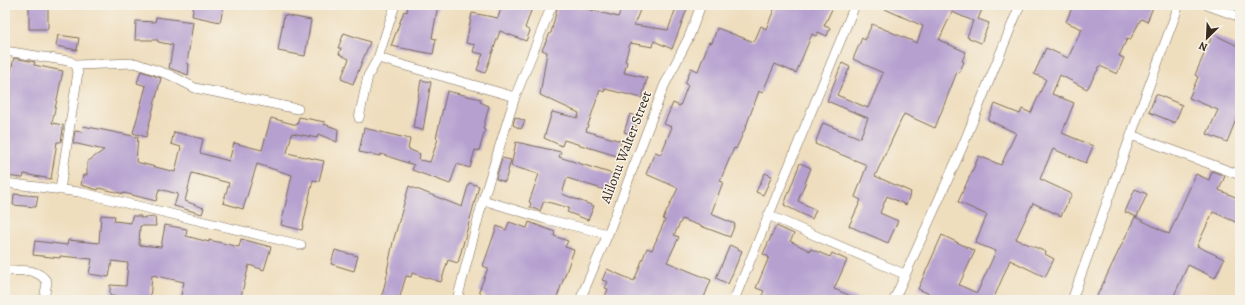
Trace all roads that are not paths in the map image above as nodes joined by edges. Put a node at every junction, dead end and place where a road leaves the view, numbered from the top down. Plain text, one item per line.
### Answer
1 (395, 5) edge
2 (552, 5) edge
3 (701, 5) edge
4 (855, 5) edge
5 (1020, 5) edge
6 (1180, 5) edge
7 (1207, 5) edge
8 (1240, 17) edge
9 (5, 51) edge
10 (378, 58) junction
11 (76, 65) junction
12 (515, 97) junction
13 (298, 109) dead end
14 (359, 118) dead end
15 (1131, 135) junction
16 (1240, 175) edge
17 (5, 183) edge
18 (60, 190) junction
19 (483, 200) junction
20 (768, 215) junction
21 (608, 234) junction
22 (301, 245) dead end
23 (5, 270) edge
24 (904, 274) junction
25 (44, 300) edge
26 (457, 300) edge
27 (580, 300) edge
28 (734, 300) edge
29 (894, 300) edge
30 (1072, 300) edge

1 - 10 street
2 - 12 street
3 - 21 street, Alilonu Walter Street
4 - 20 street
5 - 24 street
6 - 15 street
7 - 8 street
9 - 11 street
10 - 12 street
10 - 14 street
11 - 13 street
11 - 18 street
12 - 19 street
15 - 16 street
15 - 30 street
17 - 18 street
18 - 22 street
19 - 21 street
19 - 26 street
20 - 24 street
20 - 28 street
21 - 27 street, Alilonu Walter Street
23 - 25 street
24 - 29 street

